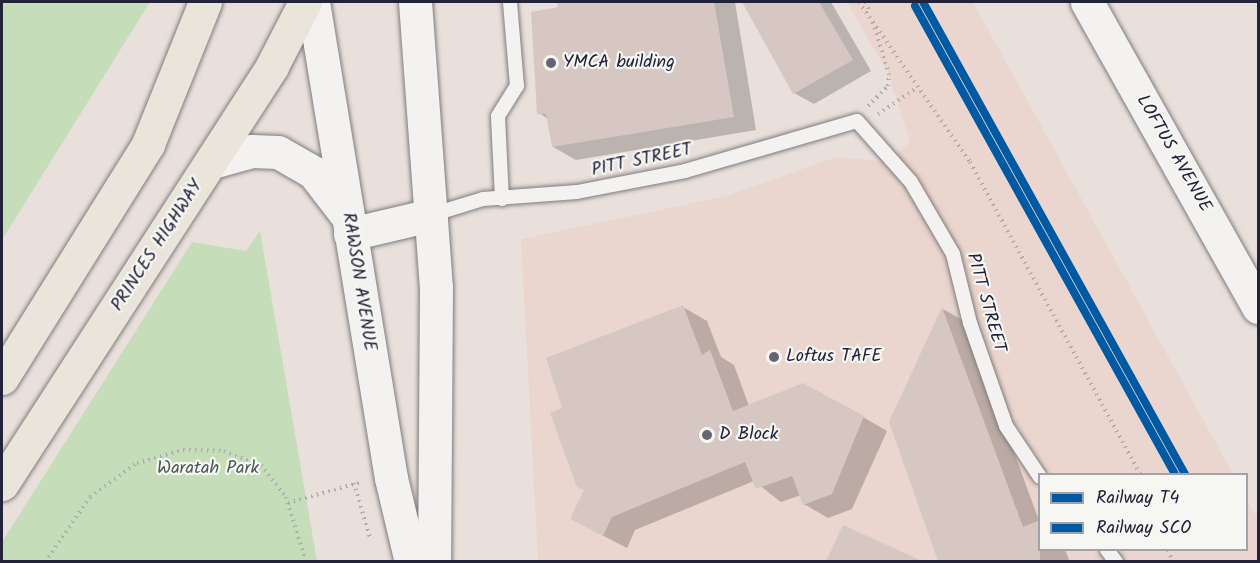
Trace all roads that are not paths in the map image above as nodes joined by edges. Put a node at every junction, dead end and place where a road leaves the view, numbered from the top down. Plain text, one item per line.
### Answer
1 (205, 2) edge
2 (305, 2) edge
3 (313, 2) edge
4 (415, 2) edge
5 (510, 2) edge
6 (1087, 2) edge
7 (212, 162) junction
8 (502, 199) junction
9 (431, 215) junction
10 (350, 234) junction
11 (1258, 306) edge
12 (2, 378) edge
13 (1038, 474) edge
14 (2, 484) edge
15 (411, 561) edge
16 (434, 561) edge

1 - 12 highway
2 - 7 highway, PRINCES HIGHWAY
3 - 10 street, RAWSON AVENUE
4 - 9 street
5 - 8 lane
6 - 11 street, LOFTUS AVENUE
7 - 10 street
7 - 14 highway, PRINCES HIGHWAY
8 - 9 lane, PITT STREET
8 - 13 lane, PITT STREET
9 - 10 street
9 - 16 street
10 - 15 street, RAWSON AVENUE

